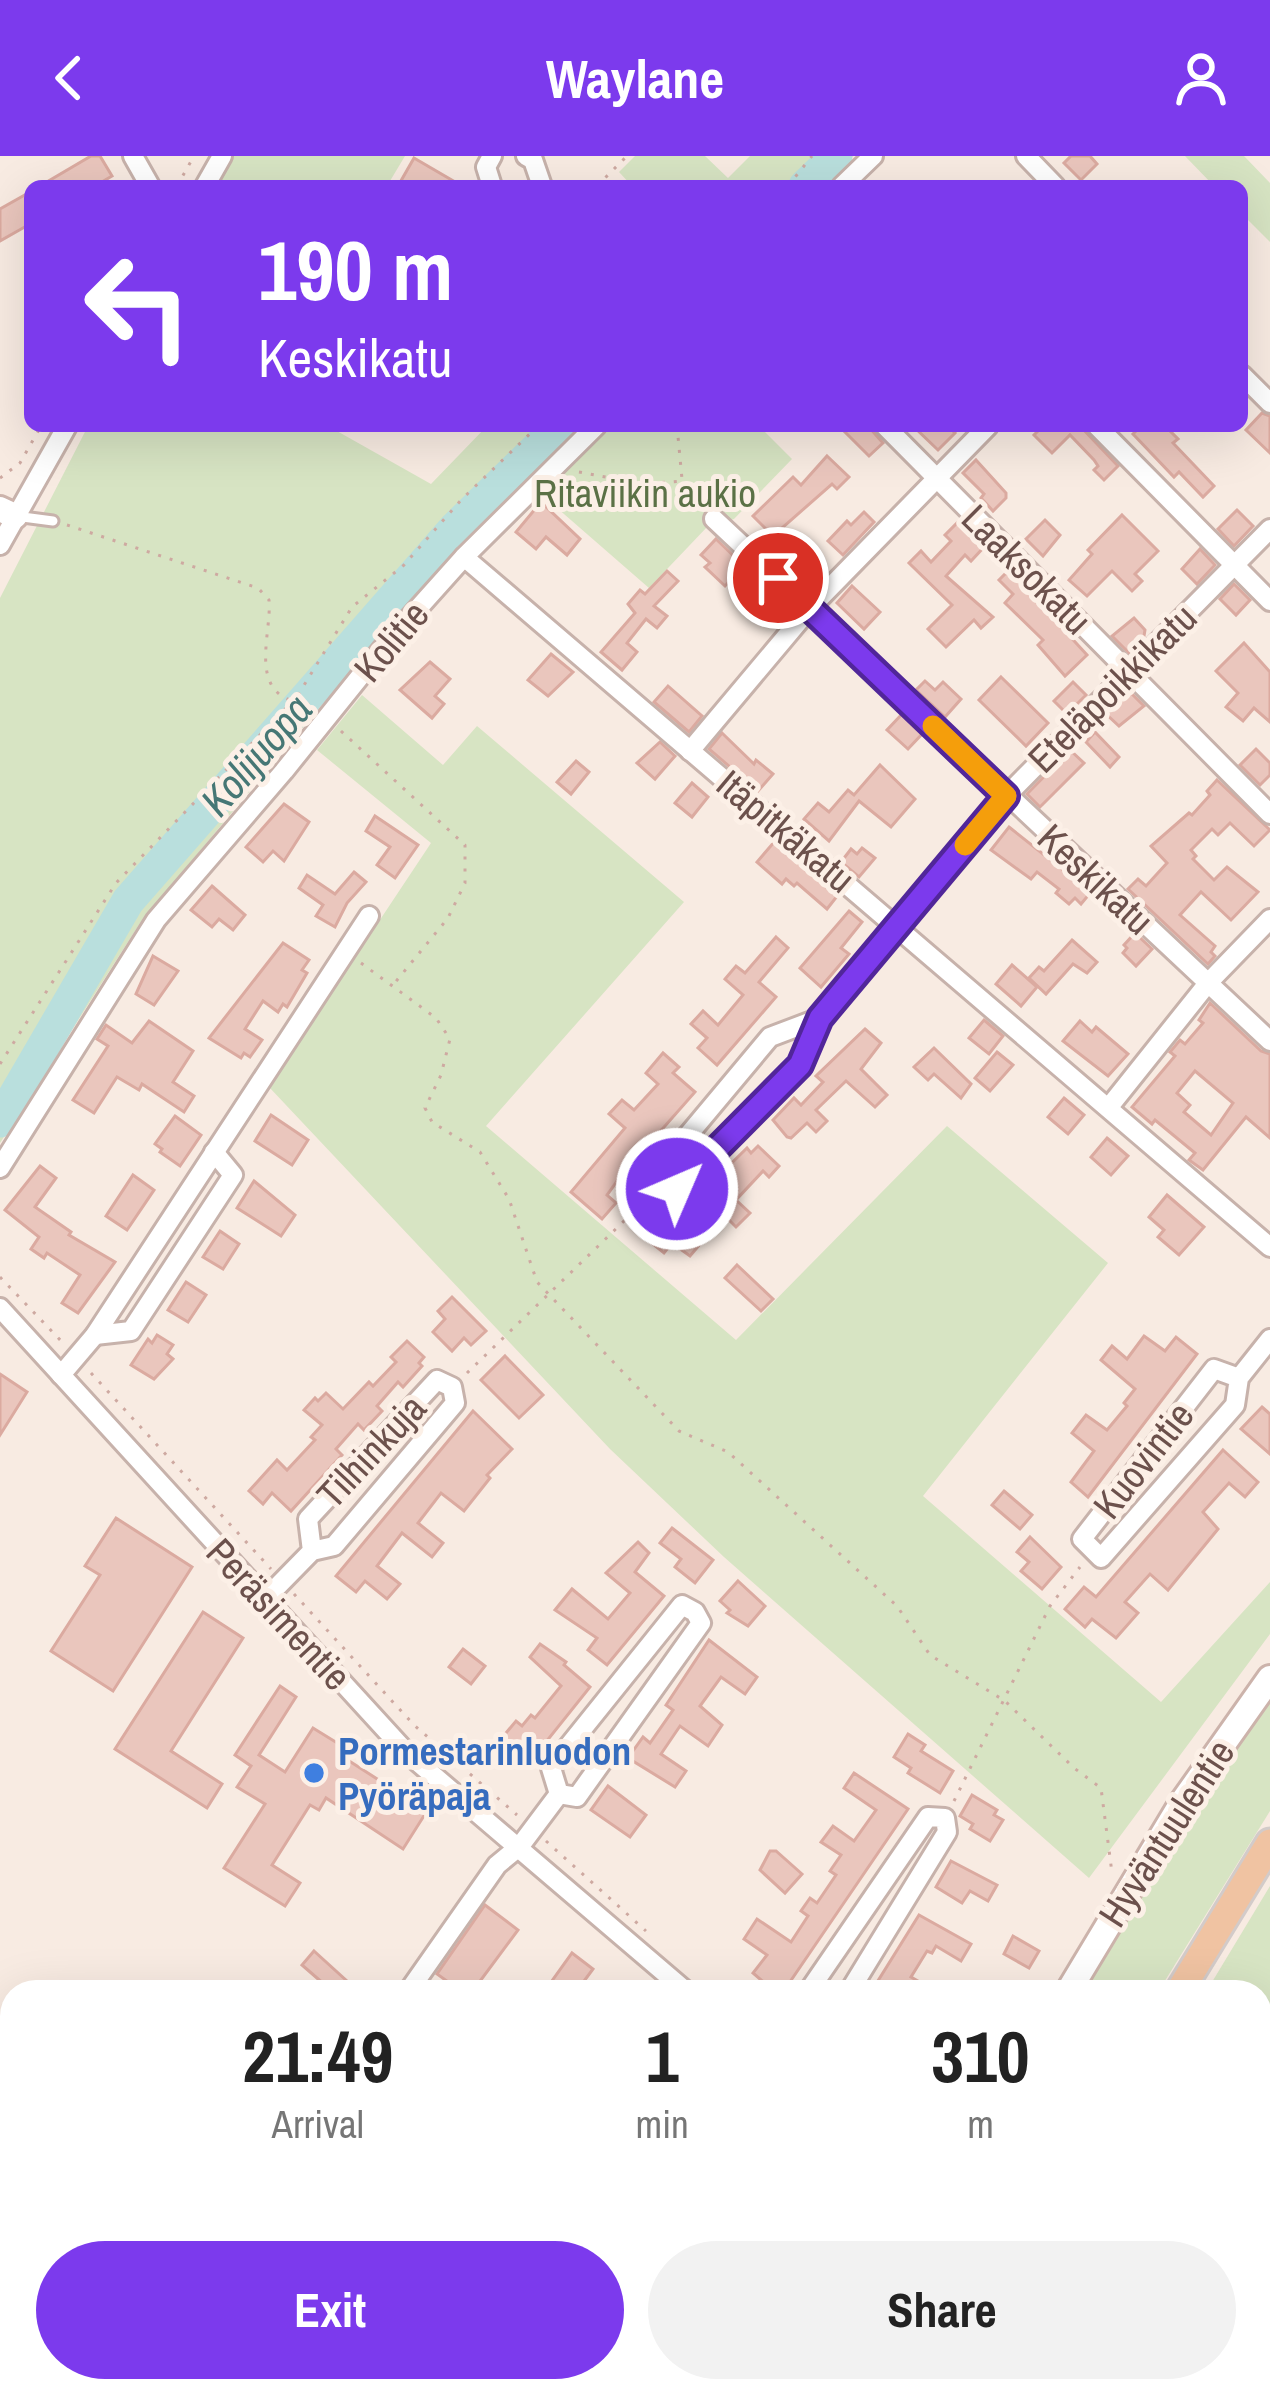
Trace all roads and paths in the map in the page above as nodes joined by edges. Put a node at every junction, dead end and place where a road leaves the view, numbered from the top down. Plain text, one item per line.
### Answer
1 (627, 156) edge
2 (812, 156) edge
3 (873, 156) edge
4 (1026, 156) edge
5 (603, 180) edge
6 (793, 180) edge
7 (855, 180) edge
8 (1049, 180) edge
9 (1248, 381) edge
10 (1270, 404) edge
11 (38, 432) edge
12 (63, 432) edge
13 (532, 432) edge
14 (590, 432) edge
15 (678, 432) edge
16 (891, 432) edge
17 (982, 432) edge
18 (1102, 432) edge
19 (554, 467) junction
20 (935, 477) junction
21 (0, 478) edge
22 (682, 481) junction
23 (7, 513) edge
24 (714, 519) joint
25 (53, 521) joint
26 (1270, 529) edge
27 (0, 545) edge
28 (464, 556) junction
29 (1234, 565) junction
30 (1270, 601) edge
31 (810, 608) junction
32 (1129, 671) junction
33 (295, 699) junction
34 (327, 718) junction
35 (690, 751) junction
36 (1006, 796) junction
37 (1270, 814) edge
38 (369, 916) dead end
39 (1270, 919) edge
40 (897, 924) junction
41 (345, 952) junction
42 (1208, 983) junction
43 (393, 985) junction
44 (820, 1018) junction
45 (1270, 1041) edge
46 (0, 1064) edge
47 (1109, 1107) junction
48 (214, 1152) junction
49 (0, 1168) edge
50 (667, 1179) junction
51 (1270, 1247) edge
52 (0, 1276) edge
53 (549, 1293) junction
54 (0, 1308) edge
55 (95, 1335) junction
56 (1270, 1339) edge
57 (78, 1359) junction
58 (61, 1376) junction
59 (1239, 1378) junction
60 (452, 1387) junction
61 (1093, 1550) junction
62 (312, 1551) junction
63 (284, 1582) junction
64 (265, 1599) junction
65 (1270, 1678) edge
66 (1005, 1701) junction
67 (559, 1794) junction
68 (945, 1818) junction
69 (533, 1829) junction
70 (1270, 1843) edge
71 (520, 1846) junction
72 (1113, 1881) dead end
73 (646, 1931) dead end
74 (416, 1980) edge
75 (687, 1980) edge
76 (816, 1980) edge
77 (856, 1980) edge
78 (1075, 1980) edge
79 (1186, 1980) edge

1 - 5 path
2 - 6 path
3 - 7 street
4 - 8 street
9 - 10 street
11 - 21 path
12 - 23 street
13 - 33 path
14 - 19 street, Kolitie
15 - 22 path
16 - 20 street, Laaksokatu
17 - 20 street
18 - 29 street
19 - 22 path
19 - 28 street, Kolitie
20 - 31 street
20 - 32 street, Laaksokatu
22 - 24 path
23 - 25 lane
23 - 27 street
24 - 31 street, Keskikatu
25 - 33 path
26 - 29 street, Eteläpoikkikatu
28 - 34 street, Kolitie
28 - 35 street, Itäpitkäkatu
29 - 30 street
29 - 32 street, Eteläpoikkikatu
31 - 35 street
31 - 36 street, Keskikatu
32 - 36 street, Eteläpoikkikatu
32 - 37 street, Laaksokatu
33 - 46 path
34 - 43 path
34 - 49 street, Kolitie
35 - 40 street, Itäpitkäkatu
36 - 40 street, Eteläpoikkikatu
36 - 42 street, Keskikatu
38 - 41 street
39 - 42 street
40 - 44 street, Eteläpoikkikatu
40 - 47 street, Itäpitkäkatu
41 - 43 path
41 - 48 street
42 - 45 street, Keskikatu
42 - 47 street
43 - 53 path
44 - 50 street, Eteläpoikkikatu
44 - 50 street, Eteläpoikkikatu
47 - 51 street, Itäpitkäkatu
48 - 55 street
48 - 55 street
50 - 53 path
52 - 57 path
53 - 60 path
53 - 66 path
54 - 58 street, Peräsimentie
55 - 57 street
56 - 59 street, Kuovintie
57 - 58 street
57 - 63 path
58 - 64 street, Peräsimentie
59 - 61 street, Kuovintie
59 - 61 street, Kuovintie
60 - 62 street, Tilhinkuja
60 - 62 street, Tilhinkuja
61 - 66 path
62 - 63 street, Tilhinkuja
63 - 64 street, Tilhinkuja
63 - 69 path
64 - 71 street, Peräsimentie
65 - 78 street, Hyväntuulentie
66 - 68 path
66 - 72 path
67 - 67 street
67 - 69 street
68 - 76 street
68 - 77 street
69 - 71 street
69 - 73 path
70 - 79 main road
71 - 74 street
71 - 75 street, Peräsimentie

